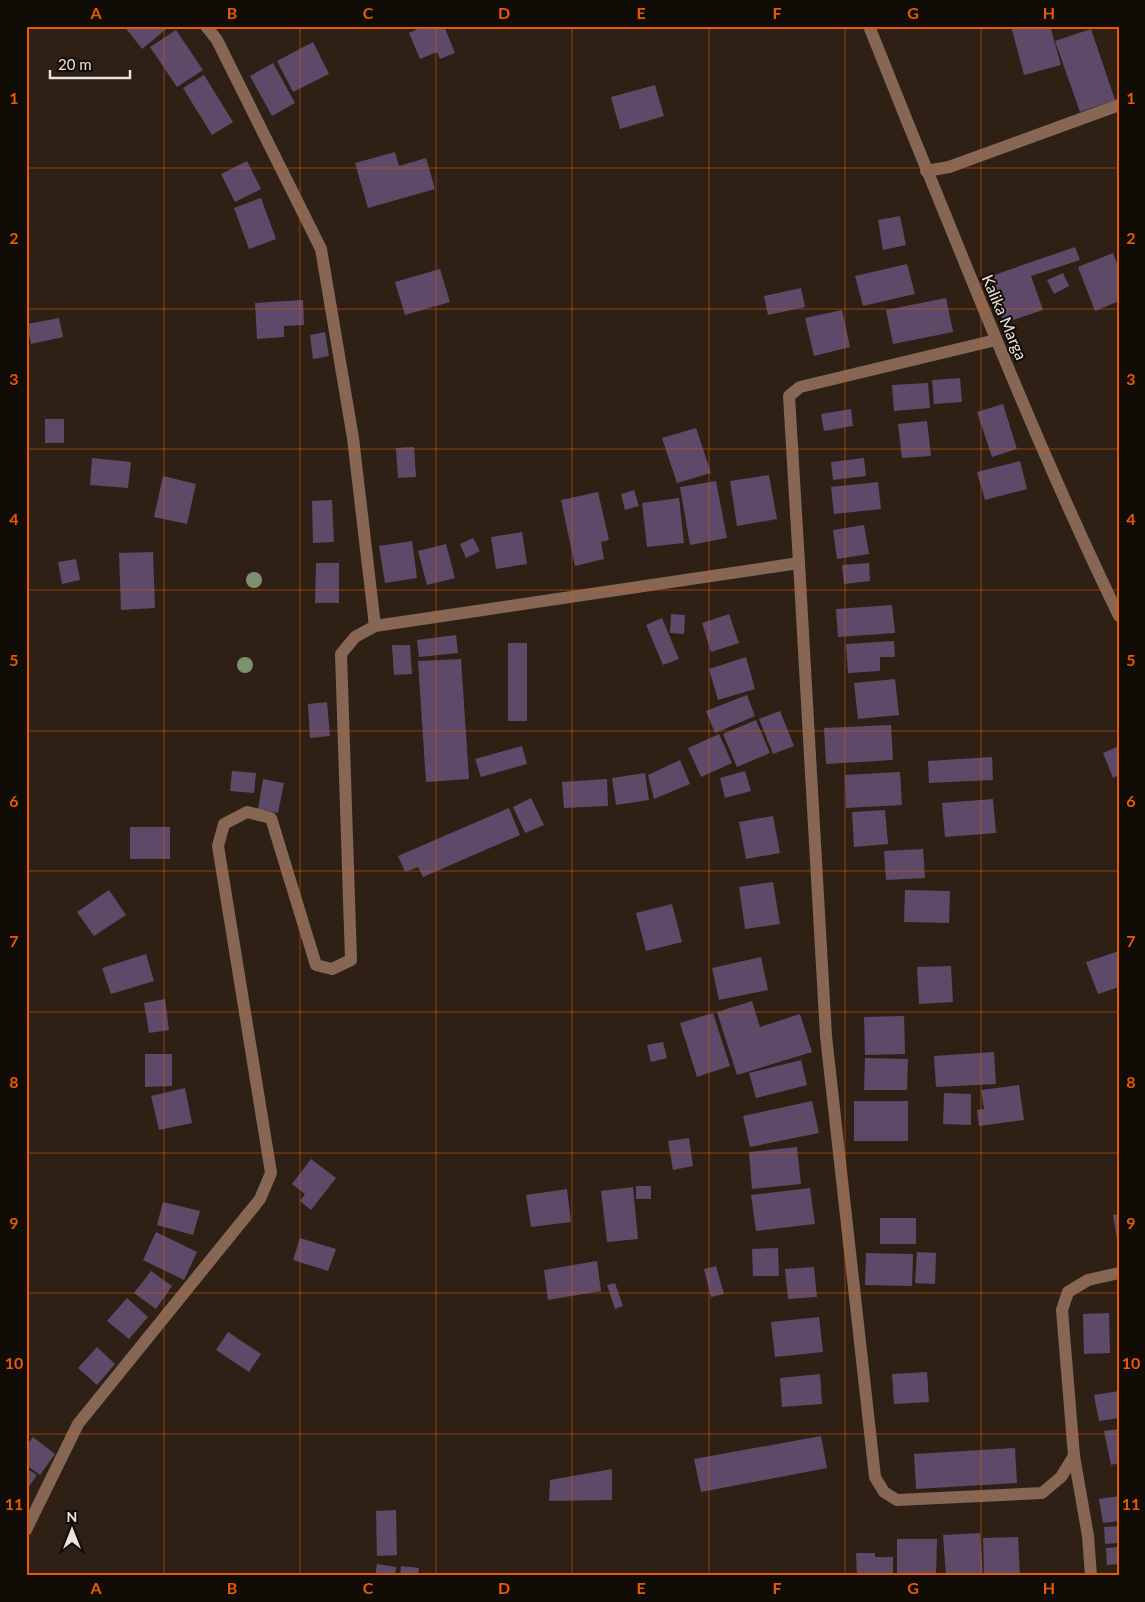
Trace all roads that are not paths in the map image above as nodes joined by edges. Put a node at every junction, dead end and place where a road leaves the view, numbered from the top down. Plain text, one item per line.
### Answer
1 (206, 26) edge
2 (869, 26) edge
3 (1119, 105) edge
4 (926, 171) junction
5 (996, 340) junction
6 (799, 564) junction
7 (1119, 616) edge
8 (375, 626) junction
9 (1119, 1273) edge
10 (1074, 1456) junction
11 (26, 1530) edge
12 (1091, 1576) edge

1 - 8 street
2 - 4 street, Kalika Marga
3 - 4 street
4 - 5 street, Kalika Marga
5 - 6 street
5 - 7 street, Kalika Marga
6 - 8 street
6 - 10 street
8 - 11 street
9 - 10 street
10 - 12 street

